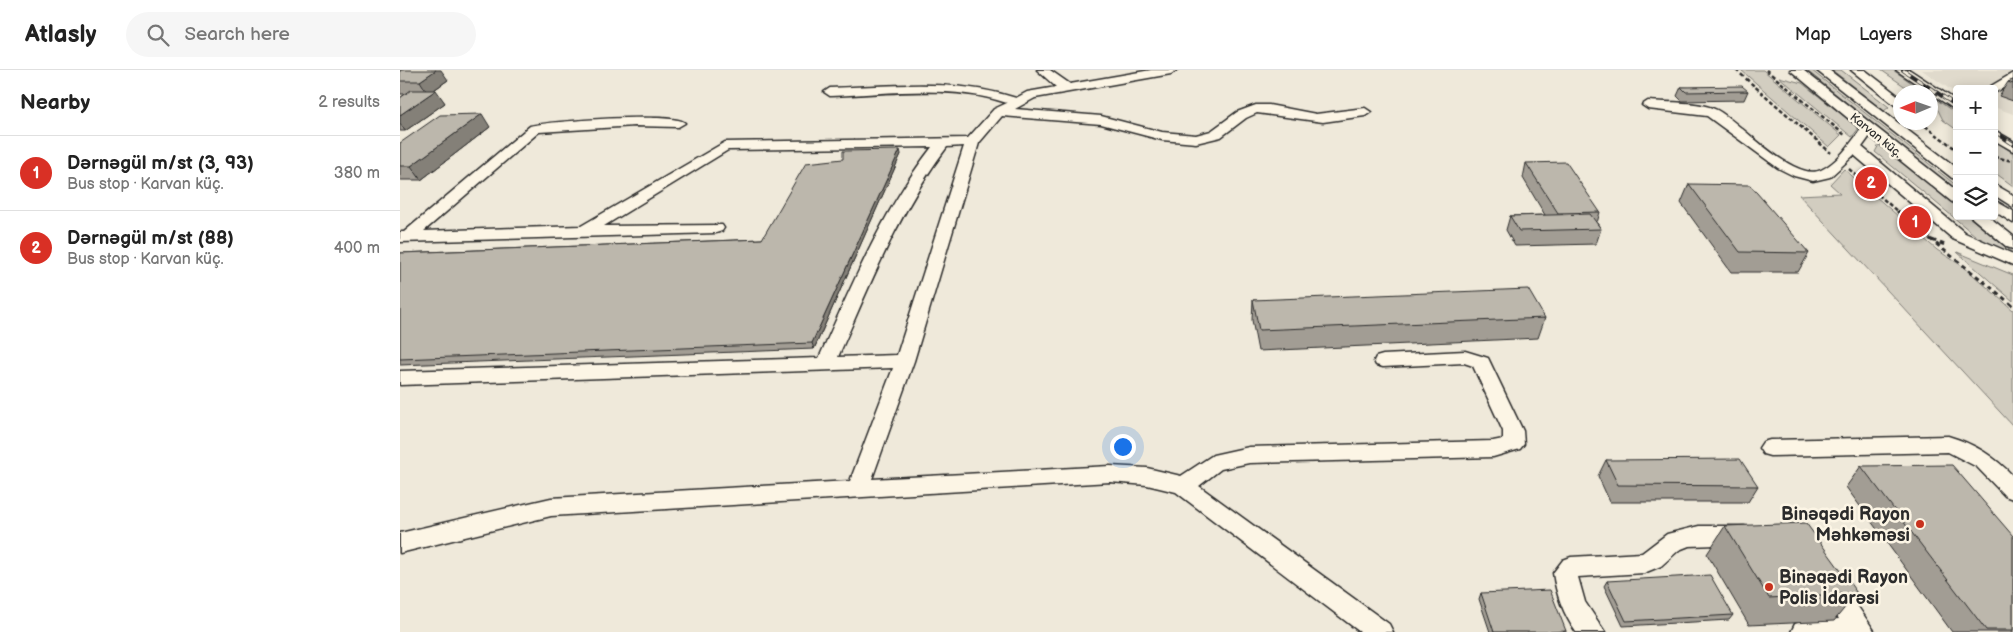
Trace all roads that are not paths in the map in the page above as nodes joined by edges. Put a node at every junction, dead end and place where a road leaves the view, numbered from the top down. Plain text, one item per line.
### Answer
1 (1044, 70) edge
2 (1171, 70) edge
3 (1796, 70) edge
4 (1822, 70) edge
5 (1857, 70) edge
6 (1902, 70) edge
7 (1783, 72) dead end
8 (2013, 77) edge
9 (1812, 82) junction
10 (1998, 86) edge
11 (1068, 88) junction
12 (830, 92) dead end
13 (1893, 98) edge
14 (1017, 102) junction
15 (1953, 102) edge
16 (1648, 105) dead end
17 (1000, 112) junction
18 (1365, 112) dead end
19 (1893, 121) edge
20 (678, 123) dead end
21 (1891, 124) junction
22 (1868, 128) junction
23 (1998, 137) edge
24 (943, 142) junction
25 (972, 142) junction
26 (1848, 145) junction
27 (2013, 147) edge
28 (1951, 167) edge
29 (1998, 191) edge
30 (1953, 196) edge
31 (2013, 202) edge
32 (1998, 207) edge
33 (2013, 218) edge
34 (1983, 220) edge
35 (716, 228) dead end
36 (584, 231) junction
37 (404, 236) edge
38 (2013, 244) edge
39 (2013, 260) edge
40 (905, 360) junction
41 (1383, 361) dead end
42 (826, 363) junction
43 (400, 378) edge
44 (1770, 448) dead end
45 (2010, 485) edge
46 (1184, 486) junction
47 (858, 489) junction
48 (1768, 535) edge
49 (400, 542) edge
50 (1818, 569) edge
51 (1862, 631) edge
52 (1380, 632) edge
53 (1592, 632) edge
54 (1804, 632) edge

1 - 11 street
2 - 11 street
3 - 9 street, Karvan küç.
4 - 21 street, Karvan küç.
5 - 13 street
6 - 15 street
7 - 9 street
8 - 10 street
9 - 22 street, Karvan küç.
11 - 14 street
12 - 14 street
14 - 17 street
16 - 26 street
17 - 18 street
17 - 25 street
19 - 21 street
20 - 37 street
21 - 28 street, Karvan küç.
22 - 26 street
22 - 30 street, Karvan küç.
23 - 27 street
24 - 25 street
24 - 36 street
24 - 42 street
25 - 40 street
26 - 39 street
29 - 31 street
32 - 33 street
34 - 38 street
35 - 36 street
36 - 37 street
40 - 42 street
40 - 47 street
41 - 46 street
42 - 43 street
44 - 45 street
46 - 47 street
46 - 52 street
47 - 49 street
48 - 53 street
50 - 51 street
51 - 54 street

